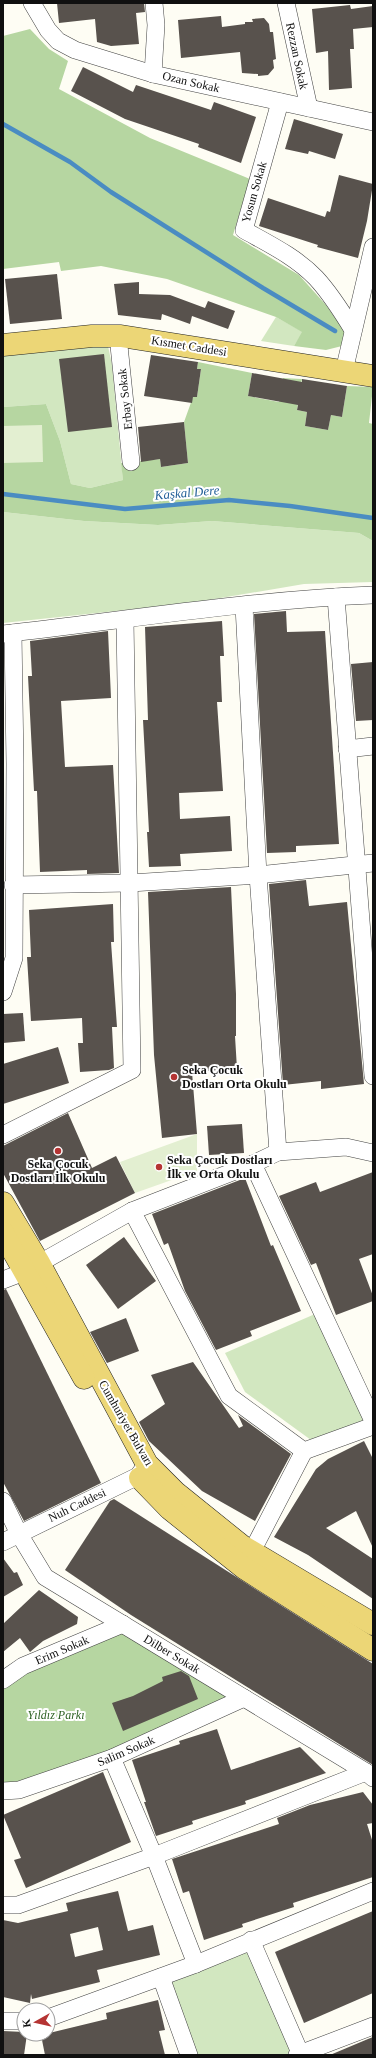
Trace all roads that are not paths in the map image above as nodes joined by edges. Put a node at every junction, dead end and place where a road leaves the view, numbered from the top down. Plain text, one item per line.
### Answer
1 (32, 3) edge
2 (154, 3) edge
3 (286, 3) edge
4 (153, 74) junction
5 (280, 102) junction
6 (309, 108) junction
7 (373, 122) edge
8 (373, 246) edge
9 (354, 330) junction
10 (118, 336) junction
11 (3, 345) edge
12 (344, 370) junction
13 (373, 376) edge
14 (131, 462) dead end
15 (373, 595) edge
16 (336, 596) junction
17 (244, 606) junction
18 (125, 620) junction
19 (8, 634) edge
20 (373, 746) edge
21 (347, 749) junction
22 (9, 764) edge
23 (365, 863) edge
24 (258, 875) junction
25 (130, 883) junction
26 (13, 885) junction
27 (3, 992) edge
28 (370, 997) edge
29 (373, 1076) edge
30 (3, 1135) edge
31 (278, 1152) junction
32 (373, 1153) edge
33 (253, 1164) junction
34 (3, 1203) edge
35 (132, 1211) junction
36 (3, 1233) edge
37 (32, 1267) junction
38 (3, 1280) edge
39 (373, 1421) edge
40 (373, 1426) edge
41 (304, 1451) junction
42 (142, 1470) junction
43 (3, 1501) edge
44 (19, 1534) junction
45 (3, 1542) edge
46 (248, 1560) junction
47 (123, 1624) junction
48 (373, 1624) edge
49 (373, 1650) edge
50 (3, 1680) edge
51 (244, 1698) junction
52 (112, 1758) junction
53 (370, 1775) edge
54 (3, 1792) edge
55 (154, 1856) junction
56 (373, 1891) edge
57 (3, 1905) edge
58 (251, 1940) junction
59 (196, 1964) junction
60 (161, 1977) junction
61 (56, 2015) edge
62 (3, 2021) edge
63 (16, 2021) edge
64 (373, 2026) edge
65 (300, 2054) edge
66 (189, 2055) edge

1 - 4 street, Ozan Sokak
2 - 4 street
3 - 6 street, Rezzan Sokak
4 - 5 street, Ozan Sokak
5 - 6 street, Ozan Sokak
5 - 9 street, Yosun Sokak
6 - 7 street, Ozan Sokak
8 - 9 street
9 - 12 street
10 - 11 main road, Kısmet Caddesi
10 - 12 main road, Kısmet Caddesi
10 - 14 street, Erbay Sokak
12 - 13 main road, Kısmet Caddesi
15 - 16 street
16 - 17 street
16 - 21 street
17 - 18 street
17 - 24 street
18 - 19 street
18 - 25 street
19 - 22 street
20 - 21 street
21 - 23 street
22 - 26 street
23 - 24 street
23 - 28 street
24 - 25 street
24 - 31 street
25 - 26 street
25 - 30 street
26 - 27 street
28 - 29 street
31 - 32 street
31 - 33 street
33 - 35 street
33 - 39 street
34 - 37 main road, Cumhuriyet Bulvarı
35 - 37 street
35 - 41 street
36 - 37 main road, Cumhuriyet Bulvarı
37 - 38 street
37 - 42 main road, Cumhuriyet Bulvarı
40 - 41 street
41 - 46 street
42 - 44 street, Nuh Caddesi
42 - 46 main road, Cumhuriyet Bulvarı
43 - 44 street, Dilber Sokak
44 - 45 street, Nuh Caddesi
44 - 47 street, Dilber Sokak
46 - 48 main road, Cumhuriyet Bulvarı
46 - 49 main road, Cumhuriyet Bulvarı
47 - 50 street, Erim Sokak
47 - 51 street, Dilber Sokak
51 - 52 street, Salim Sokak
51 - 53 street, Dilber Sokak
52 - 54 street, Salim Sokak
52 - 55 street
53 - 55 street
55 - 57 street
55 - 59 street
56 - 58 street
58 - 59 street
58 - 65 street
59 - 60 street
60 - 61 street
60 - 66 street
62 - 63 street
64 - 65 street

